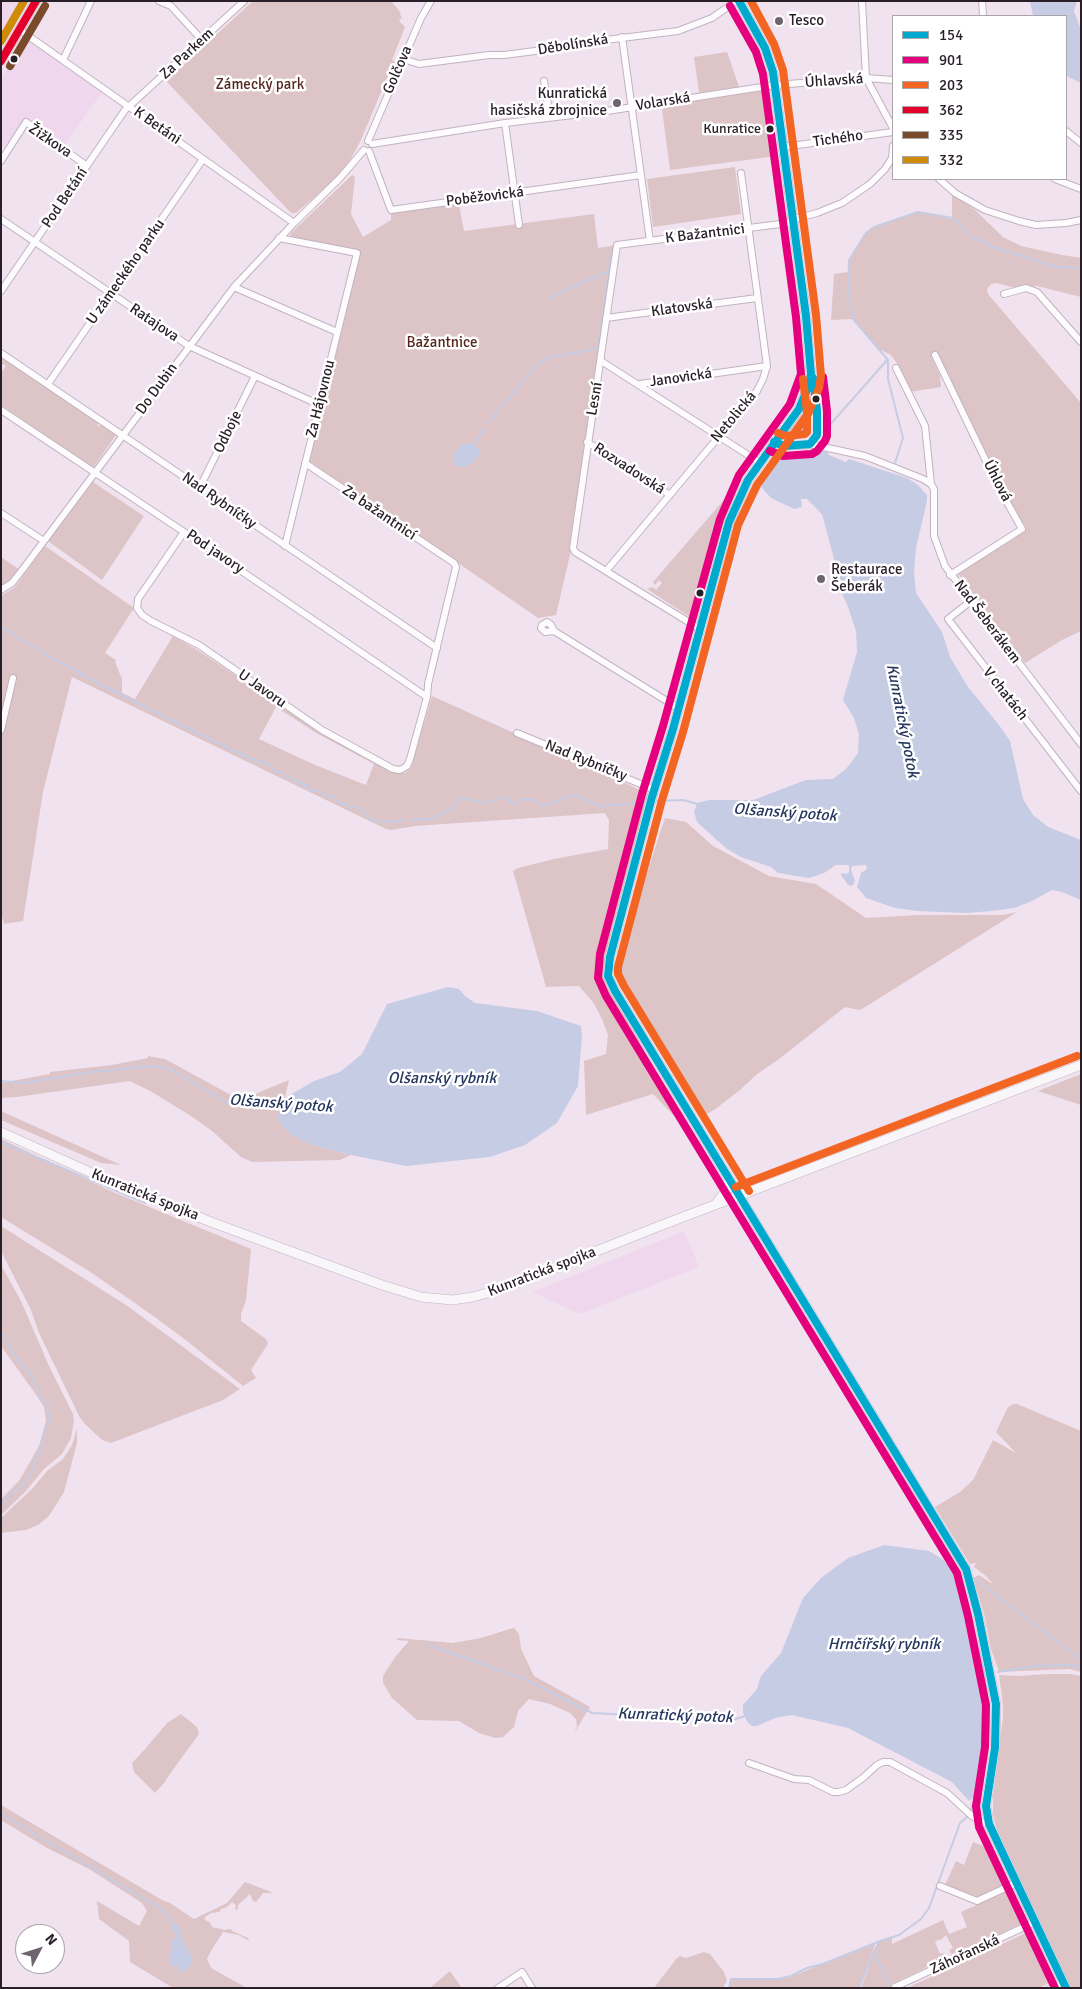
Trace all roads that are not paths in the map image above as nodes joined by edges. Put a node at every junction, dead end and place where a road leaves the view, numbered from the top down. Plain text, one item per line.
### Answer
1 (36, 1) edge
2 (90, 1) edge
3 (159, 1) edge
4 (244, 1) edge
5 (431, 1) edge
6 (738, 1) edge
7 (862, 1) edge
8 (982, 1) edge
9 (172, 4) edge
10 (983, 15) edge
11 (20, 30) junction
12 (622, 37) junction
13 (202, 40) junction
14 (402, 59) junction
15 (63, 60) junction
16 (1, 61) edge
17 (866, 78) junction
18 (892, 80) edge
19 (544, 81) dead end
20 (775, 85) junction
21 (129, 106) junction
22 (632, 107) junction
23 (550, 117) junction
24 (505, 123) junction
25 (892, 126) edge
26 (892, 132) edge
27 (1067, 132) edge
28 (370, 143) junction
29 (1081, 143) edge
30 (783, 147) junction
31 (366, 151) junction
32 (892, 158) edge
33 (204, 159) junction
34 (1, 161) edge
35 (87, 166) junction
36 (741, 173) dead end
37 (641, 175) junction
38 (940, 180) edge
39 (1058, 180) edge
40 (1081, 189) edge
41 (514, 194) junction
42 (1, 219) edge
43 (1081, 220) edge
44 (793, 221) junction
45 (294, 223) junction
46 (519, 225) dead end
47 (749, 228) junction
48 (279, 238) junction
49 (650, 241) junction
50 (35, 242) junction
51 (617, 245) joint
52 (234, 287) junction
53 (1, 291) edge
54 (112, 294) junction
55 (1004, 294) dead end
56 (758, 298) junction
57 (606, 318) junction
58 (337, 332) junction
59 (1081, 342) edge
60 (189, 346) junction
61 (1, 353) edge
62 (935, 355) dead end
63 (601, 361) junction
64 (767, 366) junction
65 (896, 368) dead end
66 (255, 376) junction
67 (48, 384) junction
68 (640, 384) junction
69 (320, 405) junction
70 (1, 410) edge
71 (719, 435) junction
72 (123, 436) junction
73 (587, 442) junction
74 (774, 442) junction
75 (759, 462) junction
76 (305, 463) junction
77 (95, 473) junction
78 (931, 484) junction
79 (200, 487) junction
80 (670, 495) junction
81 (1, 513) edge
82 (184, 532) junction
83 (44, 541) junction
84 (285, 546) junction
85 (606, 571) junction
86 (950, 574) junction
87 (1, 590) edge
88 (971, 601) junction
89 (700, 629) junction
90 (554, 631) dead end
91 (437, 648) junction
92 (13, 678) dead end
93 (427, 697) junction
94 (678, 708) junction
95 (1, 730) edge
96 (517, 733) dead end
97 (1081, 744) edge
98 (1081, 791) edge
99 (653, 796) junction
100 (1081, 1065) edge
101 (1, 1132) edge
102 (729, 1179) junction
103 (760, 1188) junction
104 (740, 1196) junction
105 (716, 1204) junction
106 (751, 1215) junction
107 (749, 1763) dead end
108 (989, 1824) junction
109 (1016, 1883) junction
110 (940, 1886) dead end
111 (1035, 1922) junction
112 (1065, 1985) edge
113 (895, 1987) edge
114 (498, 1988) edge
115 (532, 1988) edge
116 (1051, 1988) edge

1 - 11 street
2 - 15 street
3 - 9 street
4 - 13 street, Za Parkem
5 - 14 street, Golčova
6 - 12 street, Děbolínská
6 - 20 street
7 - 17 street
8 - 10 street
9 - 13 street
11 - 15 street, K Betáni
11 - 16 street
12 - 14 street, Děbolínská
12 - 22 street
13 - 21 street, Za Parkem
14 - 28 street, Golčova
15 - 21 street, K Betáni
17 - 18 street, Úhlavská
17 - 20 street, Úhlavská
17 - 25 street
19 - 23 street
20 - 22 street, Volarská
20 - 30 street
21 - 33 street, K Betáni
21 - 35 street, Pod Betání
22 - 23 street, Volarská
22 - 37 street
23 - 24 street, Volarská
24 - 28 street, Volarská
24 - 41 street
26 - 30 street, Tichého
27 - 29 street
28 - 31 street, Golčova
30 - 44 street
31 - 41 street, Poběžovická
31 - 45 street
32 - 44 street, K Bažantnici
33 - 45 street, K Betáni
33 - 54 street, U zámeckého parku
34 - 35 street, Žižkova
35 - 50 street, Pod Betání
36 - 47 street, Netolická
37 - 41 street, Poběžovická
37 - 49 street
38 - 43 street
39 - 40 street
41 - 46 street
42 - 50 street, Ratajova
44 - 47 street, K Bažantnici
44 - 74 street
45 - 48 street, Do Dubin
47 - 49 street, K Bažantnici
47 - 56 street, Netolická
48 - 52 street, Do Dubin
48 - 58 street, Za Hájovnou
49 - 51 street, K Bažantnici
50 - 53 street, Pod Betání
50 - 54 street, Ratajova
51 - 57 street, Lesní
52 - 58 street
52 - 60 street, Do Dubin
54 - 60 street, Ratajova
54 - 67 street, U zámeckého parku
55 - 59 street
56 - 57 street, Klatovská
56 - 64 street, Netolická
57 - 63 street, Lesní
58 - 69 street, Za Hájovnou
60 - 66 street, Ratajova
60 - 72 street, Do Dubin
61 - 67 street, Nad Rybníčky
62 - 86 street, Úhlová
63 - 68 street, Janovická
63 - 73 street, Lesní
64 - 68 street, Janovická
64 - 71 street, Netolická
65 - 78 street, Nad Šeberákem
66 - 69 street, Ratajova
66 - 79 street, Odboje
67 - 72 street, Nad Rybníčky
68 - 71 street
69 - 76 street, Za Hájovnou
70 - 77 street, Pod javory
71 - 75 street
71 - 80 street, Netolická
72 - 77 street, Do Dubin
72 - 79 street, Nad Rybníčky
73 - 80 street, Rozvadovská
73 - 85 street, Lesní
74 - 75 street
74 - 78 street
75 - 89 street
76 - 84 street, Za Hájovnou
76 - 91 street, Za bažantnicí
77 - 82 street, Pod javory
77 - 83 street, Do Dubin
78 - 86 street, Nad Šeberákem
79 - 84 street, Nad Rybníčky
80 - 85 street, Netolická
81 - 83 street
82 - 93 street, Pod javory
82 - 93 street, U Javoru
83 - 87 street, Do Dubin
84 - 91 street, Nad Rybníčky
85 - 89 street
86 - 88 street, Nad Šeberákem
88 - 97 street, Nad Šeberákem
88 - 98 street, V chatách
89 - 94 street
90 - 94 street
91 - 93 street
92 - 95 street
94 - 99 street
96 - 99 street, Nad Rybníčky
99 - 102 street
100 - 103 street, Kunratická spojka
101 - 105 street, Kunratická spojka
102 - 104 street
102 - 105 street
103 - 104 street, Kunratická spojka
103 - 106 street
104 - 105 street, Kunratická spojka
104 - 106 street
106 - 108 street
107 - 108 street
108 - 109 street
109 - 110 street
109 - 111 street
111 - 112 street
111 - 113 street, Záhořanská
112 - 116 street
114 - 115 street

